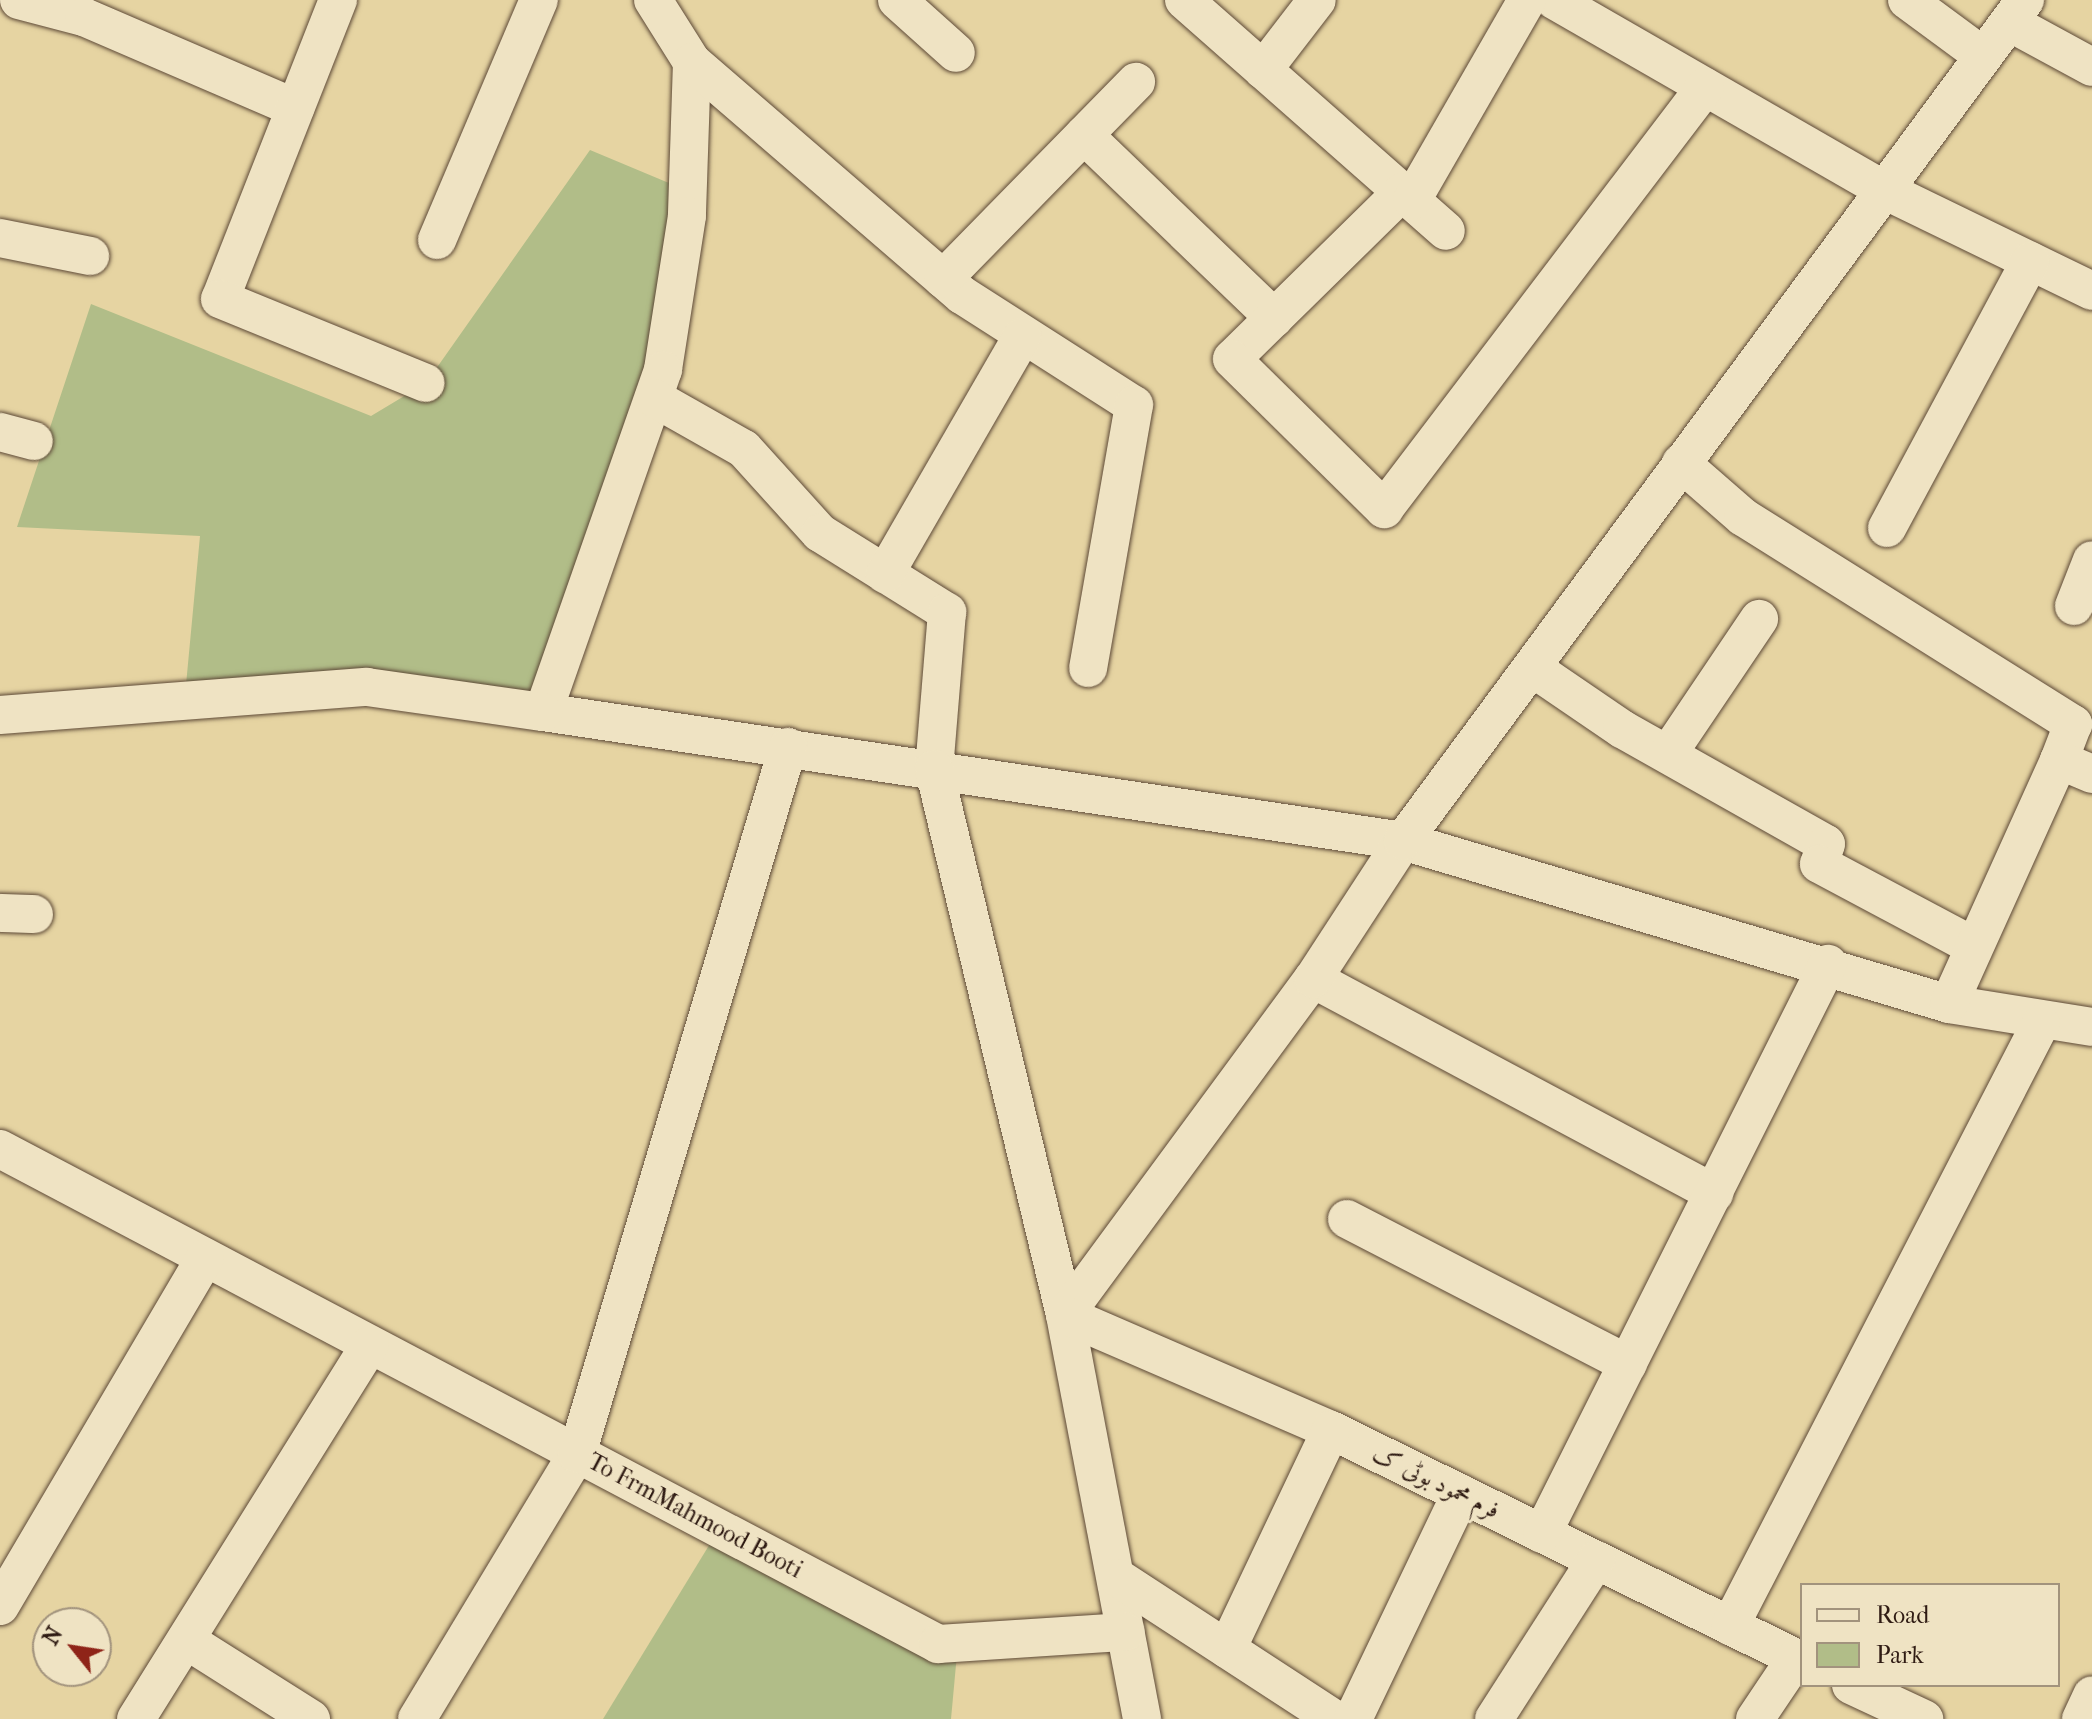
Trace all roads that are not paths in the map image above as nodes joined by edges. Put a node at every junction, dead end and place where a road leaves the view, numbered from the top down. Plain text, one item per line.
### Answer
1 (19, 0) edge
2 (338, 0) edge
3 (539, 0) edge
4 (653, 0) edge
5 (897, 0) edge
6 (1184, 0) edge
7 (1317, 0) edge
8 (1527, 0) edge
9 (1554, 0) edge
10 (1907, 0) edge
11 (2017, 11) edge
12 (956, 53) dead end
13 (1983, 56) junction
14 (692, 62) junction
15 (2092, 67) edge
16 (1263, 70) junction
17 (1136, 82) dead end
18 (1705, 87) junction
19 (295, 108) junction
20 (1084, 135) junction
21 (1884, 190) junction
22 (1407, 196) junction
23 (1446, 231) dead end
24 (0, 238) edge
25 (437, 240) dead end
26 (90, 256) dead end
27 (2030, 261) junction
28 (943, 279) junction
29 (2092, 291) edge
30 (1274, 318) junction
31 (1022, 337) junction
32 (426, 383) dead end
33 (654, 398) junction
34 (1681, 463) junction
35 (1887, 528) dead end
36 (2092, 560) edge
37 (885, 574) junction
38 (2074, 606) dead end
39 (1759, 619) dead end
40 (1088, 668) dead end
41 (1534, 669) junction
42 (543, 712) junction
43 (0, 715) edge
44 (788, 747) junction
45 (1668, 754) junction
46 (2076, 767) edge
47 (934, 769) junction
48 (1403, 841) junction
49 (1973, 946) junction
50 (1828, 964) junction
51 (1313, 979) junction
52 (1949, 1004) junction
53 (2041, 1023) junction
54 (2092, 1027) edge
55 (0, 1149) edge
56 (1714, 1193) junction
57 (1347, 1219) dead end
58 (205, 1258) junction
59 (1065, 1315) junction
60 (370, 1345) junction
61 (1628, 1364) junction
62 (1331, 1430) junction
63 (577, 1454) junction
64 (1461, 1494) junction
65 (1542, 1534) junction
66 (1596, 1560) junction
67 (1118, 1578) junction
68 (0, 1606) edge
69 (1730, 1626) junction
70 (1126, 1632) junction
71 (186, 1640) junction
72 (1227, 1649) junction
73 (1799, 1659) edge
74 (1855, 1687) edge
75 (2092, 1695) edge
76 (136, 1719) edge
77 (311, 1719) edge
78 (417, 1719) edge
79 (1142, 1719) edge
80 (1334, 1719) edge
81 (1353, 1719) edge
82 (1494, 1719) edge
83 (1755, 1719) edge
84 (1924, 1719) edge
85 (2081, 1719) edge

1 - 19 street
2 - 19 street
3 - 25 street
4 - 14 street
5 - 12 street
6 - 16 street
7 - 16 street
8 - 22 street
9 - 18 street
10 - 13 street
11 - 13 street
11 - 15 street
13 - 21 street
14 - 28 street
14 - 33 street
16 - 22 street
17 - 20 street
18 - 21 street
18 - 30 street
19 - 32 street
20 - 28 street
20 - 30 street
21 - 27 street
21 - 34 street
22 - 23 street
22 - 30 street
24 - 26 street
27 - 29 street
27 - 35 street
28 - 31 street
31 - 37 street
31 - 40 street
33 - 37 street
33 - 42 street
34 - 41 street
34 - 46 street
36 - 38 street
37 - 47 street
39 - 45 street
41 - 45 street
41 - 48 street
42 - 43 street
42 - 44 street
44 - 47 street
44 - 63 street
45 - 49 street
46 - 49 street
47 - 48 street
47 - 59 street
48 - 50 street
48 - 51 street
49 - 52 street
50 - 52 street
50 - 56 street
51 - 56 street
51 - 59 street
52 - 53 street
53 - 54 street
53 - 69 street
55 - 58 street, To FrmMahmood Booti
56 - 61 street
57 - 61 street
58 - 60 street, To FrmMahmood Booti
58 - 68 street
59 - 62 street, فرم محمود بوٹی ک
59 - 67 street
60 - 63 street, To FrmMahmood Booti
60 - 71 street
61 - 65 street
62 - 64 street, فرم محمود بوٹی ک
62 - 72 street
63 - 70 street, To FrmMahmood Booti
63 - 78 street
64 - 65 street, فرم محمود بوٹی ک
64 - 81 street
65 - 66 street, فرم محمود بوٹی ک
66 - 69 street, فرم محمود بوٹی ک
66 - 82 street
67 - 70 street
67 - 72 street
69 - 73 street, فرم محمود بوٹی ک
70 - 79 street
71 - 76 street
71 - 77 street
72 - 80 street
73 - 83 street
74 - 84 street
75 - 85 street

